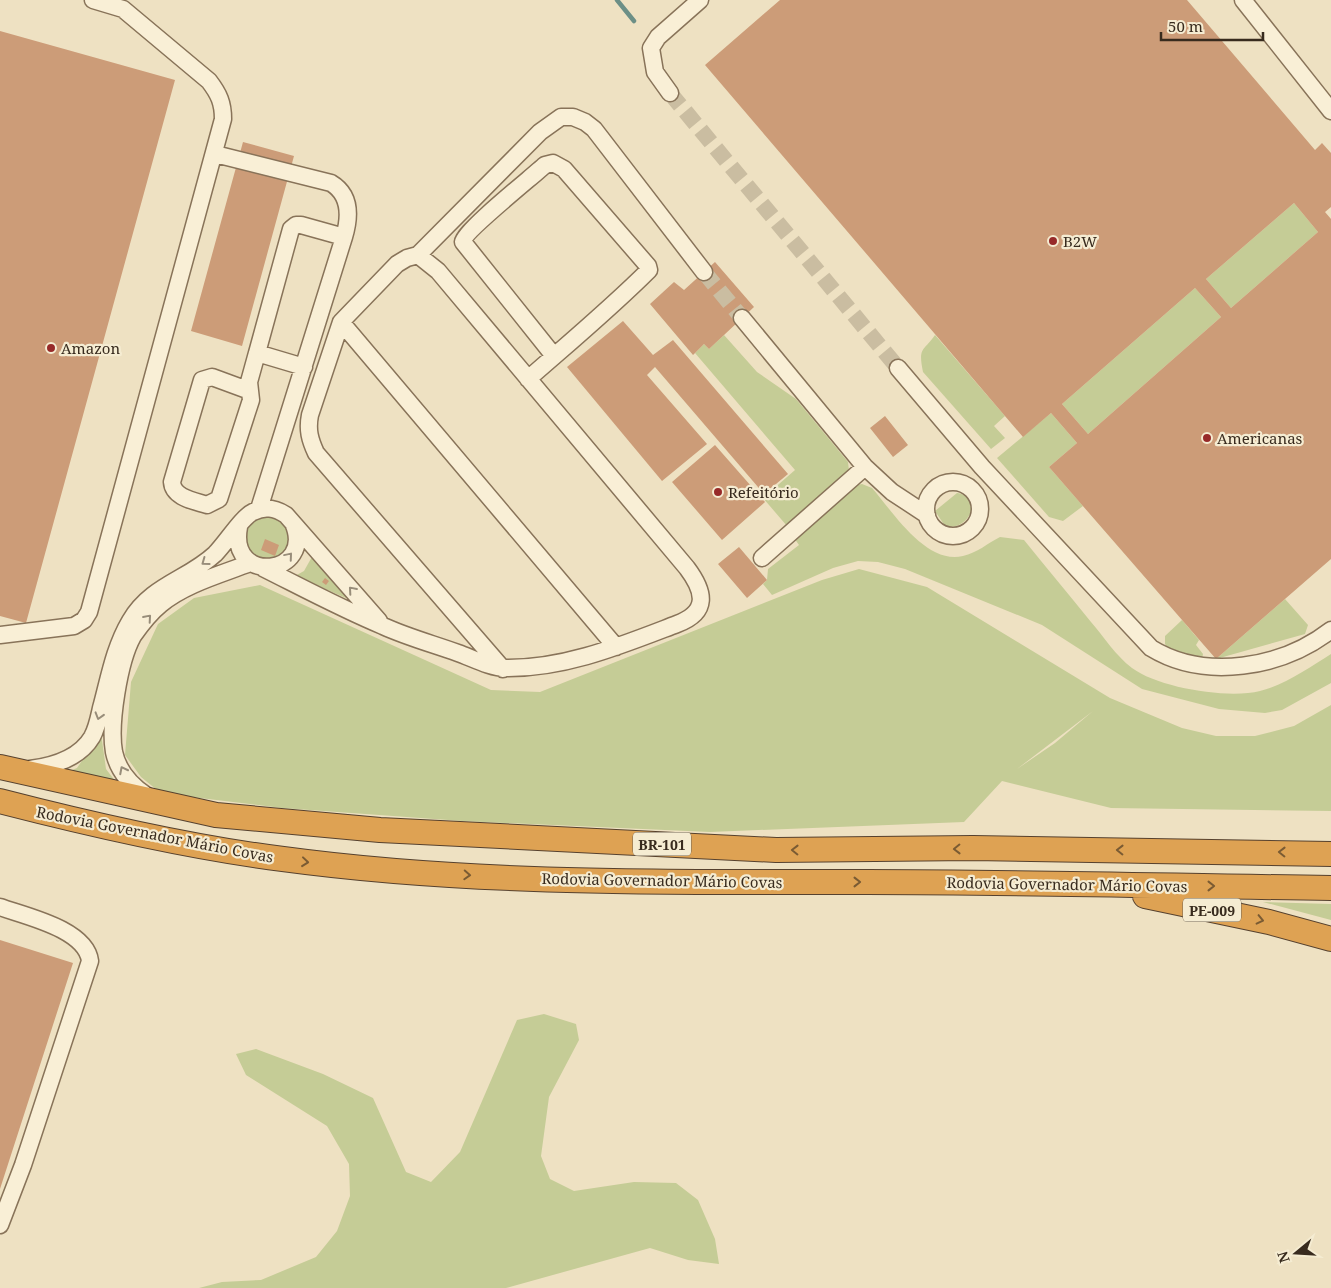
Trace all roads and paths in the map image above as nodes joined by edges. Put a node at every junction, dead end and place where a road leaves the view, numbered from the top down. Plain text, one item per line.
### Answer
1 (93, 0) edge
2 (700, 0) edge
3 (1243, 0) edge
4 (670, 93) tunnel mouth
5 (1331, 111) edge
6 (215, 154) junction
7 (344, 237) junction
8 (418, 255) junction
9 (704, 272) tunnel mouth
10 (742, 318) tunnel mouth
11 (341, 322) junction
12 (257, 353) junction
13 (554, 356) junction
14 (304, 367) junction
15 (898, 368) tunnel mouth
16 (528, 379) junction
17 (250, 391) junction
18 (865, 467) junction
19 (994, 480) junction
20 (976, 493) junction
21 (259, 509) junction
22 (927, 515) junction
23 (292, 522) junction
24 (239, 527) junction
25 (762, 558) dead end
26 (257, 566) junction
27 (384, 627) junction
28 (1331, 630) edge
29 (0, 634) edge
30 (616, 647) junction
31 (503, 669) junction
32 (7, 768) edge
33 (0, 801) edge
34 (157, 803) junction
35 (1331, 854) edge
36 (1092, 886) junction
37 (1331, 888) edge
38 (0, 907) edge
39 (1331, 939) edge
40 (0, 1225) edge

1 - 6 lane
2 - 4 lane
3 - 5 lane
6 - 7 lane
6 - 29 lane
7 - 12 lane
7 - 14 lane
8 - 9 lane
8 - 11 lane
8 - 16 lane
10 - 18 lane
11 - 30 lane
11 - 31 lane
12 - 14 lane
12 - 17 lane
13 - 13 lane
13 - 16 lane
14 - 21 lane
15 - 19 lane
16 - 30 lane
17 - 17 lane
18 - 22 lane
18 - 25 lane
19 - 20 lane
19 - 28 lane
20 - 22 lane
20 - 22 lane
21 - 23 lane
21 - 24 lane
26 -> 23 lane
27 -> 23 lane
24 - 26 lane
24 -> 32 lane
26 - 27 lane
34 -> 26 lane
27 - 31 lane
30 - 31 lane
32 - 34 highway, Rodovia Governador Mário Covas / BR-101
33 -> 36 highway, Rodovia Governador Mário Covas
35 -> 34 highway, Rodovia Governador Mário Covas / BR-101
36 -> 37 highway, Rodovia Governador Mário Covas
36 -> 39 highway, PE-009
38 - 40 lane

